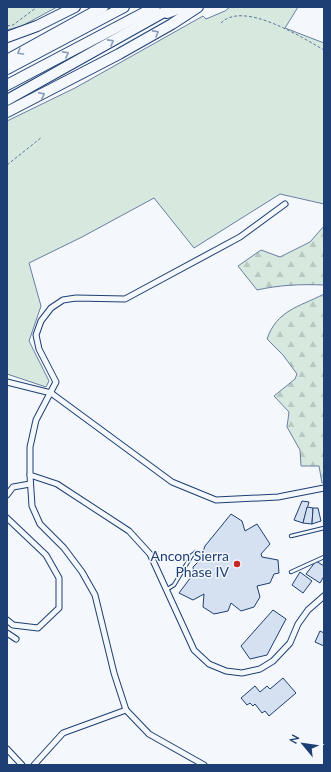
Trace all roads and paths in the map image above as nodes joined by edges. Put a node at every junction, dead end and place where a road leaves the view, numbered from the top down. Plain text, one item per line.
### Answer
1 (37, 7) edge
2 (75, 7) edge
3 (103, 7) edge
4 (124, 7) edge
5 (173, 7) edge
6 (183, 7) edge
7 (198, 7) edge
8 (158, 11) edge
9 (221, 23) dead end
10 (7, 26) edge
11 (7, 37) edge
12 (324, 50) edge
13 (10, 65) edge
14 (7, 85) edge
15 (7, 100) edge
16 (7, 112) edge
17 (42, 137) dead end
18 (7, 164) edge
19 (285, 204) dead end
20 (7, 382) edge
21 (51, 393) junction
22 (30, 476) junction
23 (30, 484) junction
24 (324, 488) edge
25 (7, 495) edge
26 (7, 518) edge
27 (324, 528) edge
28 (291, 536) dead end
29 (201, 553) dead end
30 (324, 556) edge
31 (291, 572) dead end
32 (166, 590) junction
33 (324, 596) edge
34 (7, 620) edge
35 (7, 633) edge
36 (16, 639) dead end
37 (126, 710) junction
38 (7, 749) edge
39 (22, 765) edge
40 (34, 765) edge
41 (204, 765) edge

1 - 10 path
2 - 11 highway
3 -> 13 highway
4 - 13 highway
5 - 8 highway
6 - 8 highway
16 -> 7 highway
14 -> 8 highway
15 -> 8 highway
9 - 12 path
17 - 18 path
19 - 21 street
20 - 21 street
21 - 22 street
21 - 24 street
22 - 23 street
22 - 32 street
23 - 25 street
23 - 37 street
26 - 34 street
27 - 28 lane
29 - 32 lane
30 - 31 lane
32 - 33 street
35 - 36 street
37 - 40 street
37 - 41 street
38 - 39 street

